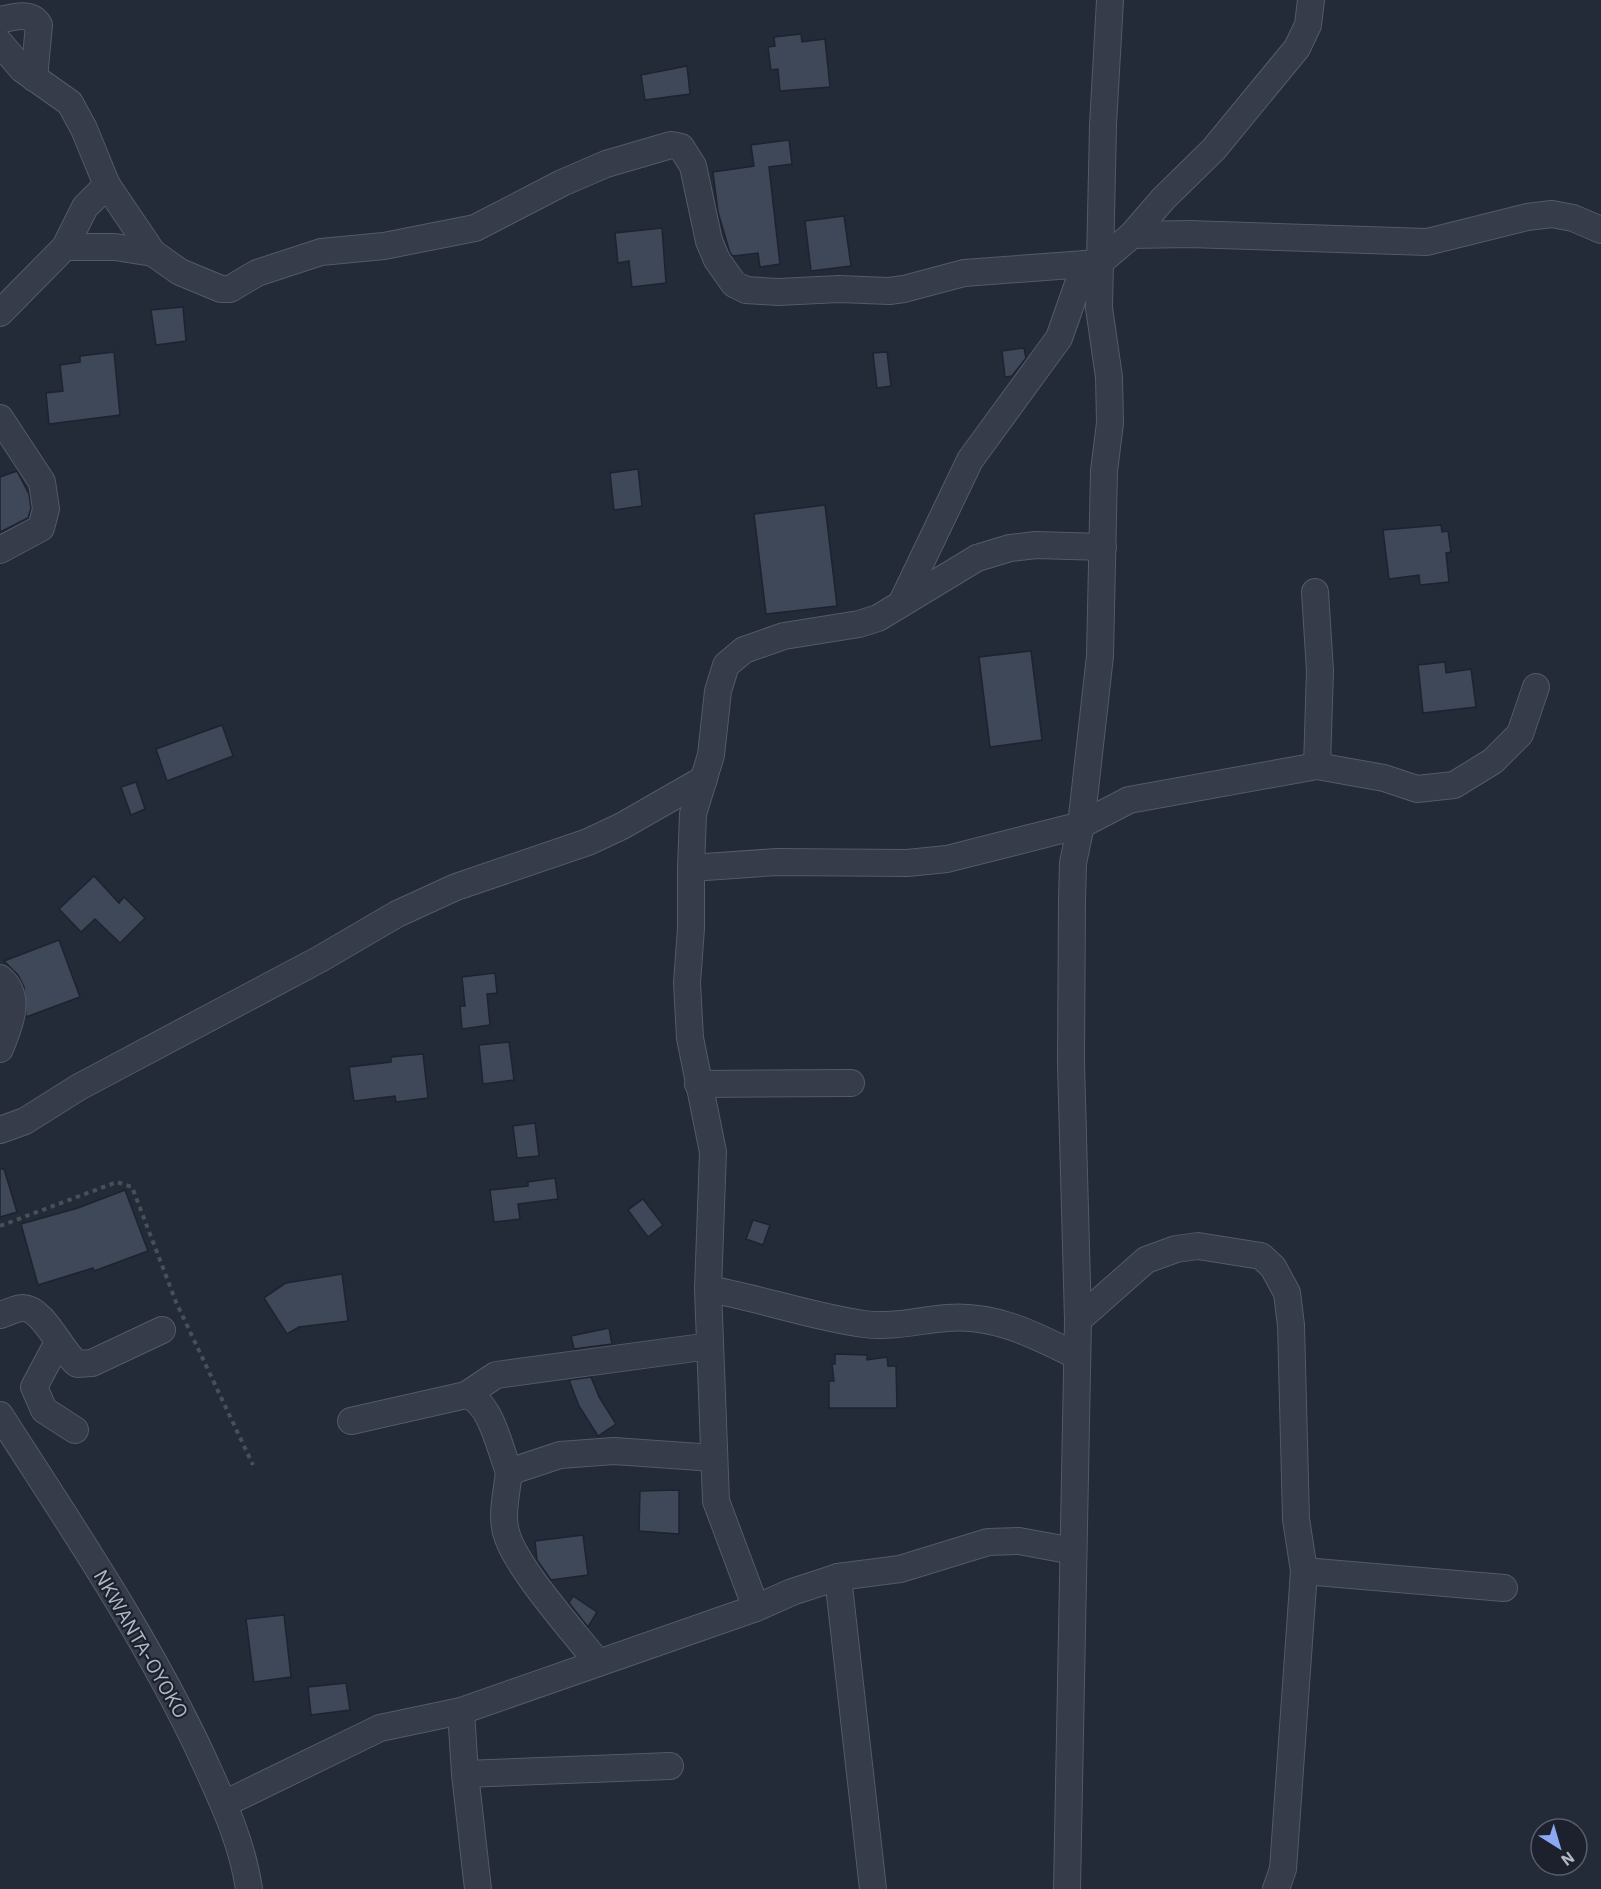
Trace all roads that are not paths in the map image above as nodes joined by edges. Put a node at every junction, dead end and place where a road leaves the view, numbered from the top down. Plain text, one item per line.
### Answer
1 (1110, 0) edge
2 (1311, 0) edge
3 (0, 20) edge
4 (0, 43) edge
5 (34, 78) junction
6 (107, 185) junction
7 (1601, 230) edge
8 (1132, 235) junction
9 (65, 247) junction
10 (153, 253) junction
11 (1092, 264) junction
12 (0, 314) edge
13 (0, 418) edge
14 (1103, 548) junction
15 (0, 550) edge
16 (1315, 592) dead end
17 (901, 604) junction
18 (1536, 687) dead end
19 (1317, 766) junction
20 (704, 779) junction
21 (1081, 825) junction
22 (691, 868) junction
23 (0, 978) edge
24 (0, 1049) edge
25 (851, 1083) dead end
26 (698, 1084) junction
27 (0, 1130) edge
28 (708, 1289) junction
29 (0, 1315) edge
30 (1078, 1320) junction
31 (162, 1330) dead end
32 (58, 1342) junction
33 (710, 1346) junction
34 (1077, 1356) junction
35 (466, 1395) junction
36 (0, 1414) edge
37 (351, 1421) dead end
38 (75, 1430) dead end
39 (714, 1458) junction
40 (509, 1472) junction
41 (1073, 1551) junction
42 (1304, 1571) junction
43 (838, 1577) junction
44 (1504, 1588) dead end
45 (756, 1608) junction
46 (598, 1663) junction
47 (461, 1711) junction
48 (670, 1766) dead end
49 (465, 1774) junction
50 (224, 1804) junction
51 (249, 1889) edge
52 (478, 1889) edge
53 (873, 1889) edge
54 (1067, 1889) edge
55 (1276, 1889) edge

1 - 11 street
2 - 8 street
3 - 5 street
4 - 5 street
5 - 6 street
6 - 9 street
6 - 10 street
7 - 8 street
8 - 11 street
9 - 10 street
9 - 12 street
10 - 11 street
11 - 14 street
11 - 17 street
13 - 15 street
14 - 17 street
14 - 21 street
16 - 19 street
17 - 20 street
18 - 19 street
19 - 21 street
20 - 22 street
20 - 27 street
21 - 22 street
21 - 30 street
22 - 26 street
23 - 24 street
25 - 26 street
26 - 28 street
28 - 33 street
28 - 34 street
29 - 32 street
30 - 34 street
30 - 42 street
31 - 32 street
32 - 38 street
33 - 35 street
33 - 39 street
34 - 41 street
35 - 37 street
35 - 40 street
36 - 50 street, NKWANTA-OYOKO
39 - 40 street
39 - 45 street
40 - 46 street
41 - 43 street
41 - 54 street
42 - 44 street
42 - 55 street
43 - 45 street
43 - 53 street
45 - 46 street
46 - 47 street
47 - 49 street
47 - 50 street
48 - 49 street
49 - 52 street
50 - 51 street, NKWANTA-OYOKO

